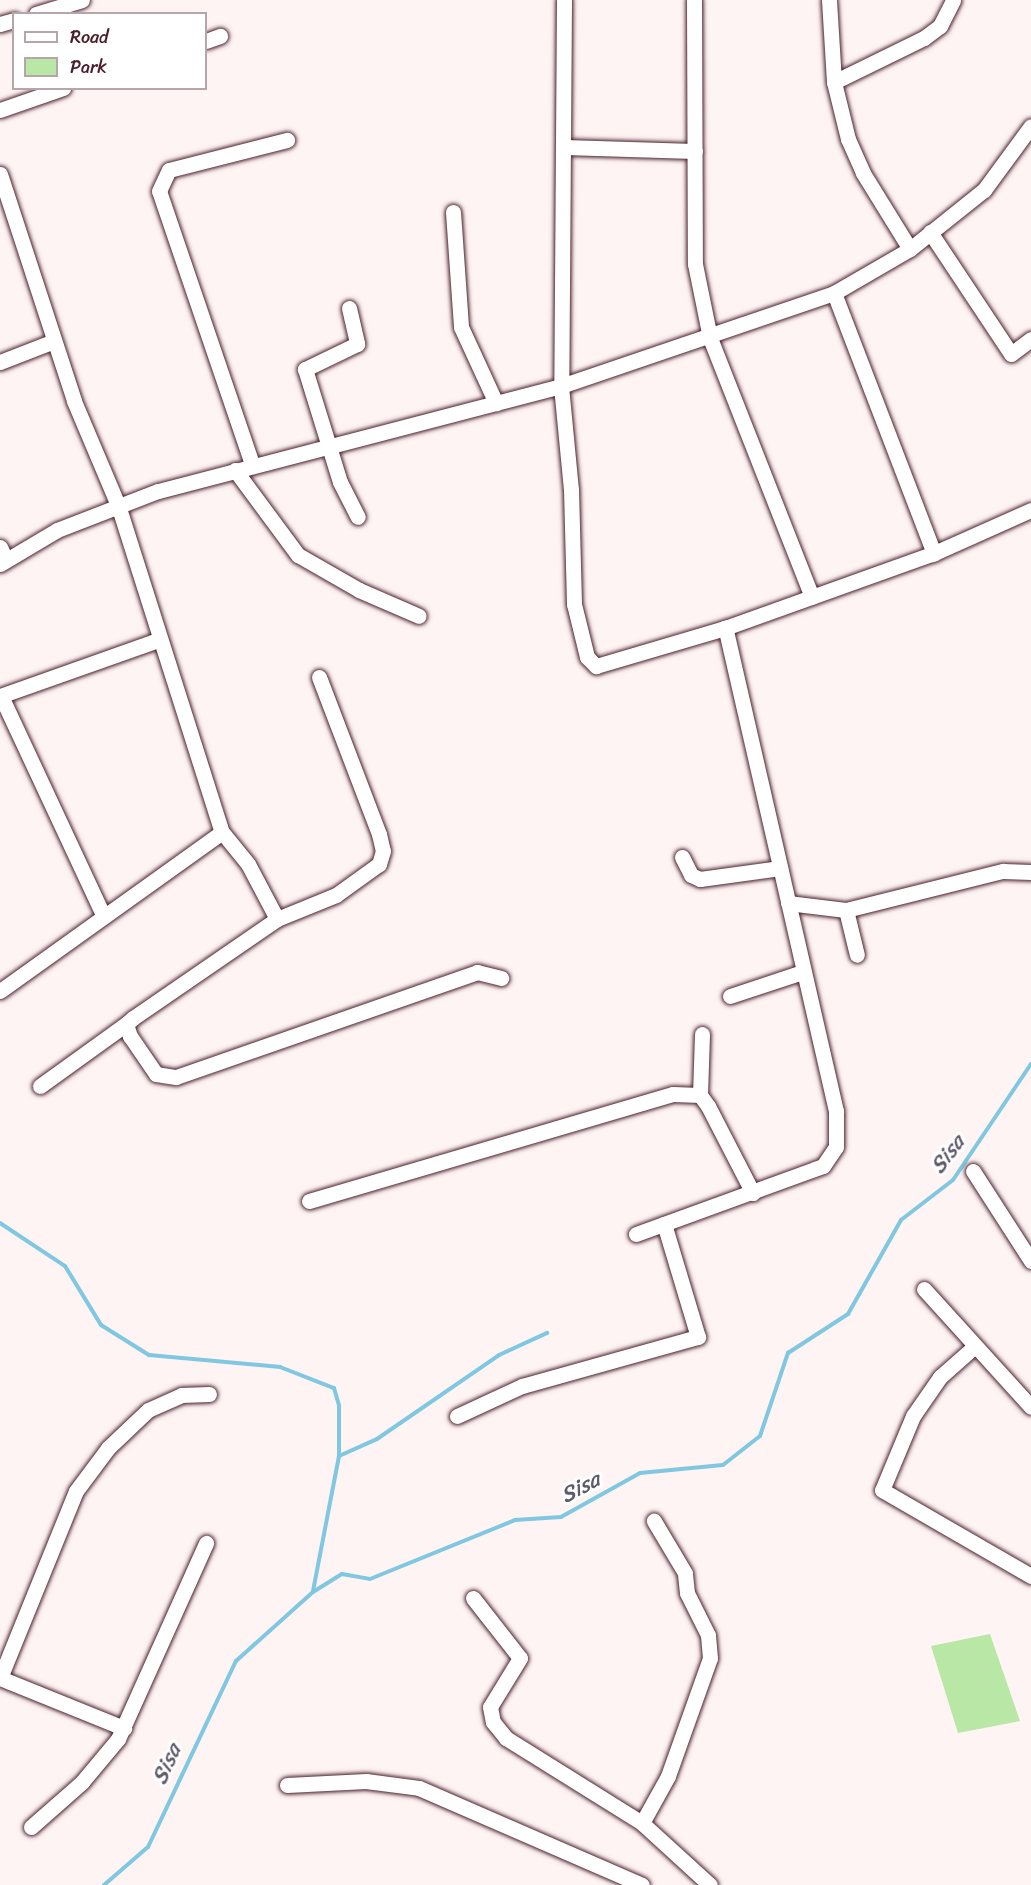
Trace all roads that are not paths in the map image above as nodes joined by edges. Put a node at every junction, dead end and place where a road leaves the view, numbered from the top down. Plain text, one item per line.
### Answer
1 (82, 0) edge
2 (564, 0) edge
3 (694, 0) edge
4 (829, 0) edge
5 (953, 0) edge
6 (43, 12) edge
7 (834, 82) junction
8 (57, 90) edge
9 (0, 110) edge
10 (1031, 126) edge
11 (286, 140) dead end
12 (563, 147) junction
13 (695, 151) junction
14 (0, 174) edge
15 (453, 212) dead end
16 (930, 232) junction
17 (910, 249) junction
18 (834, 293) junction
19 (349, 308) dead end
20 (710, 338) junction
21 (1031, 339) edge
22 (54, 341) junction
23 (0, 362) edge
24 (561, 386) junction
25 (496, 403) junction
26 (327, 444) junction
27 (252, 464) junction
28 (235, 470) junction
29 (118, 505) junction
30 (1031, 510) edge
31 (358, 517) dead end
32 (934, 553) junction
33 (2, 557) edge
34 (812, 597) junction
35 (419, 616) dead end
36 (725, 628) junction
37 (158, 640) junction
38 (319, 677) dead end
39 (0, 696) edge
40 (222, 832) junction
41 (682, 857) dead end
42 (780, 867) junction
43 (1031, 872) edge
44 (788, 903) junction
45 (846, 910) junction
46 (103, 915) junction
47 (277, 919) junction
48 (857, 955) dead end
49 (802, 972) junction
50 (501, 978) dead end
51 (0, 990) edge
52 (730, 996) dead end
53 (126, 1024) junction
54 (702, 1034) dead end
55 (40, 1086) dead end
56 (700, 1095) junction
57 (973, 1171) dead end
58 (753, 1193) junction
59 (309, 1201) dead end
60 (664, 1224) junction
61 (636, 1234) dead end
62 (1031, 1261) edge
63 (924, 1289) dead end
64 (975, 1346) junction
65 (209, 1394) dead end
66 (1031, 1407) edge
67 (457, 1416) dead end
68 (654, 1521) dead end
69 (206, 1543) dead end
70 (1031, 1576) edge
71 (473, 1598) dead end
72 (0, 1678) edge
73 (124, 1728) junction
74 (287, 1785) dead end
75 (642, 1822) junction
76 (31, 1827) dead end
77 (642, 1885) edge
78 (710, 1885) edge

1 - 6 street
2 - 12 street
3 - 13 street
4 - 7 street
5 - 7 street
7 - 17 street
8 - 9 street
10 - 16 street
11 - 27 street
12 - 13 street
12 - 24 street
13 - 20 street
14 - 22 street
15 - 25 street
16 - 17 street
16 - 21 street
17 - 18 street
18 - 20 street
18 - 32 street
19 - 26 street
20 - 24 street
20 - 34 street
22 - 23 street
22 - 29 street
24 - 25 street
24 - 36 street
25 - 26 street
26 - 27 street
26 - 31 street
27 - 28 street
28 - 29 street
28 - 35 street
29 - 33 street
29 - 37 street
30 - 32 street
32 - 34 street
34 - 36 street
36 - 42 street
37 - 39 street
37 - 40 street
38 - 47 street
39 - 46 street
40 - 46 street
40 - 47 street
41 - 42 street
42 - 44 street
43 - 45 street
44 - 45 street
44 - 49 street
45 - 48 street
46 - 51 street
47 - 53 street
49 - 52 street
49 - 58 street
50 - 53 street
53 - 55 street
54 - 56 street
56 - 58 street
56 - 59 street
57 - 62 street
58 - 60 street
60 - 61 street
60 - 67 street
63 - 64 street
64 - 66 street
64 - 70 street
65 - 72 street
68 - 75 street
69 - 73 street
71 - 75 street
72 - 73 street
73 - 76 street
74 - 77 street
75 - 78 street

